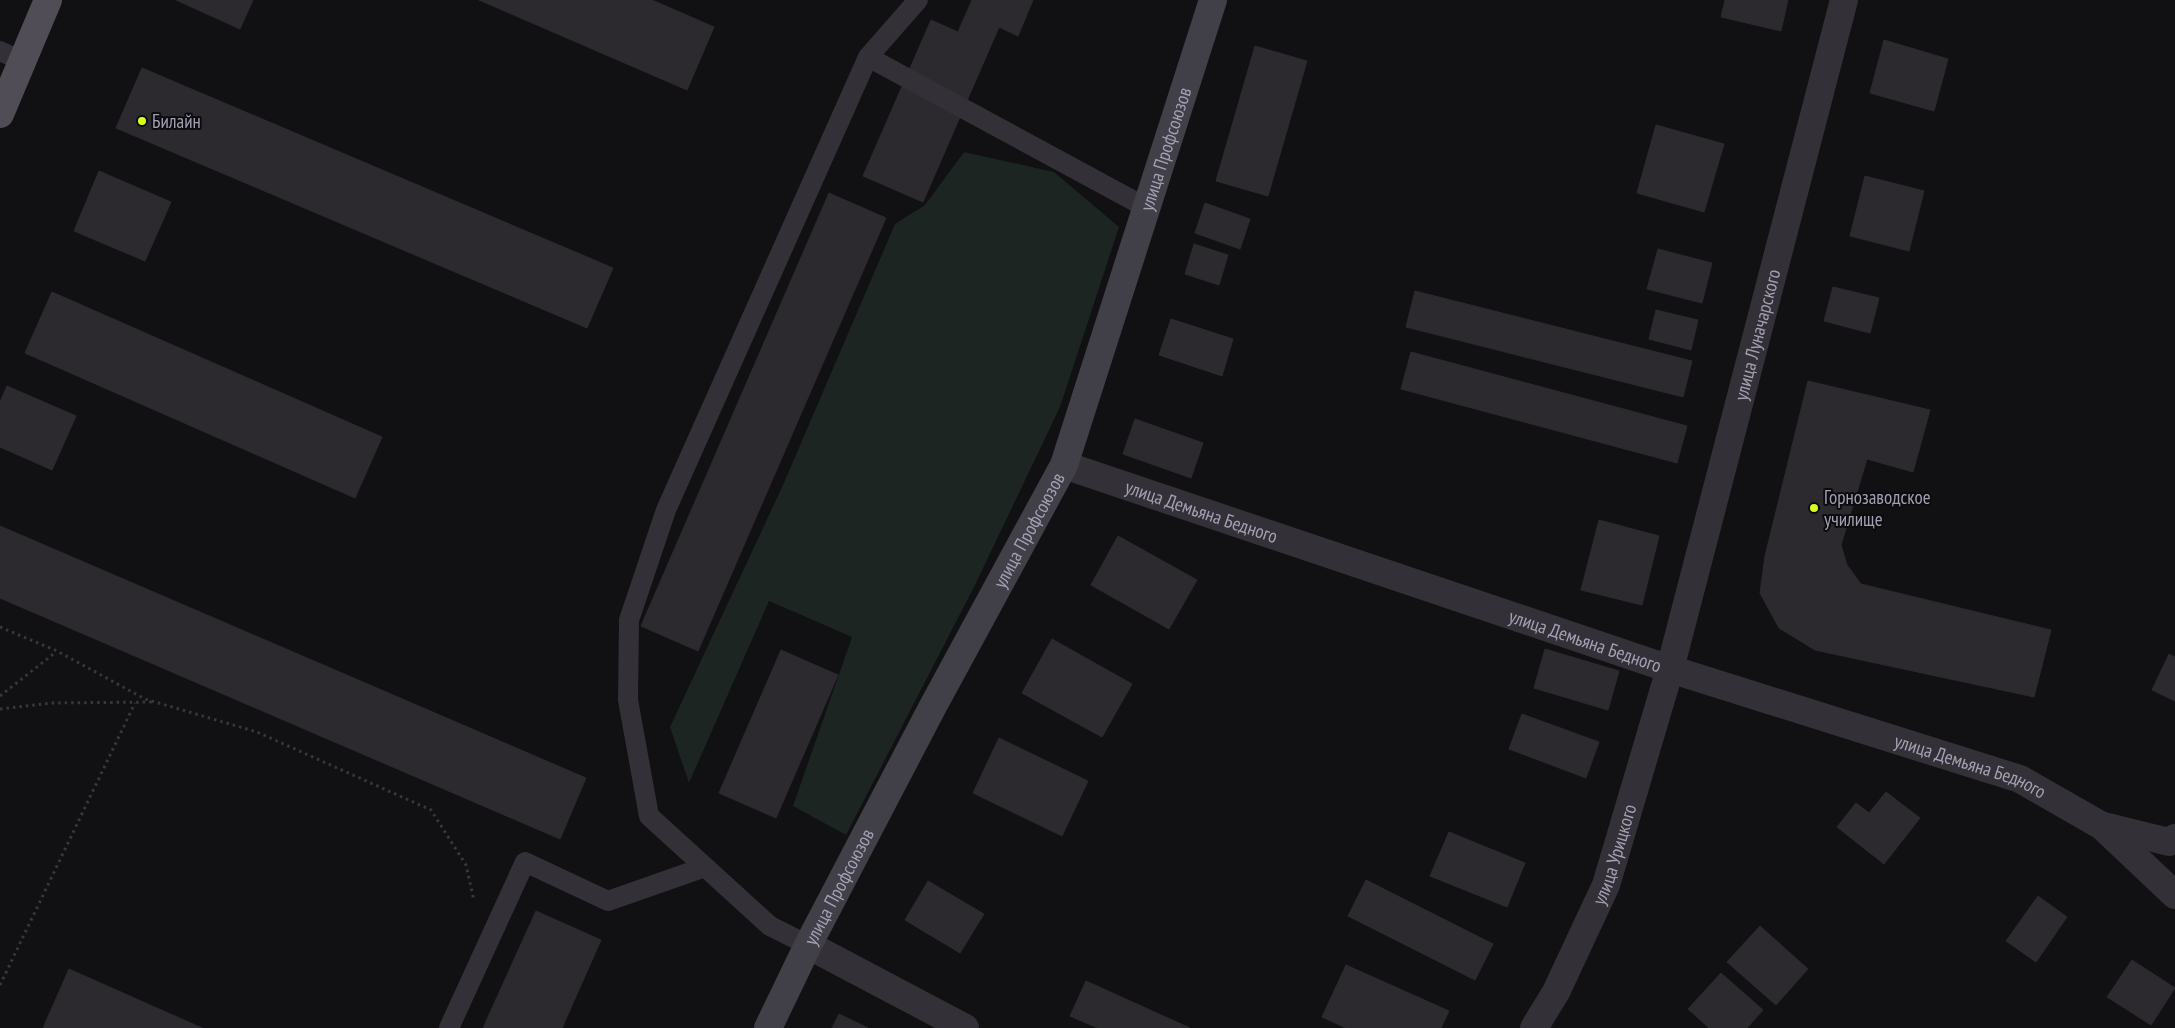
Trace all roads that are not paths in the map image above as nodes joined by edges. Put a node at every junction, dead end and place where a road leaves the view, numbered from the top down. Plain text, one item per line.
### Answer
1 (48, 0) edge
2 (918, 0) edge
3 (1213, 0) edge
4 (1844, 0) edge
5 (11, 56) edge
6 (868, 57) junction
7 (0, 114) edge
8 (1147, 208) junction
9 (1064, 465) junction
10 (1670, 669) junction
11 (2102, 826) junction
12 (2175, 838) edge
13 (705, 867) junction
14 (2175, 895) edge
15 (808, 945) junction
16 (449, 1028) edge
17 (768, 1028) edge
18 (965, 1028) edge
19 (1534, 1028) edge

1 - 5 main road
2 - 6 lane
3 - 8 street, улица Профсоюзов
4 - 10 street, улица Луначарского
5 - 7 main road
6 - 8 lane
6 - 13 lane
8 - 9 street, улица Профсоюзов
9 - 10 street, улица Демьяна Бедного
9 - 15 street, улица Профсоюзов
10 - 11 street, улица Демьяна Бедного
10 - 19 street, улица Урицкого
11 - 12 street
11 - 14 street
13 - 15 lane
13 - 16 lane
15 - 17 street, улица Профсоюзов
15 - 18 street

